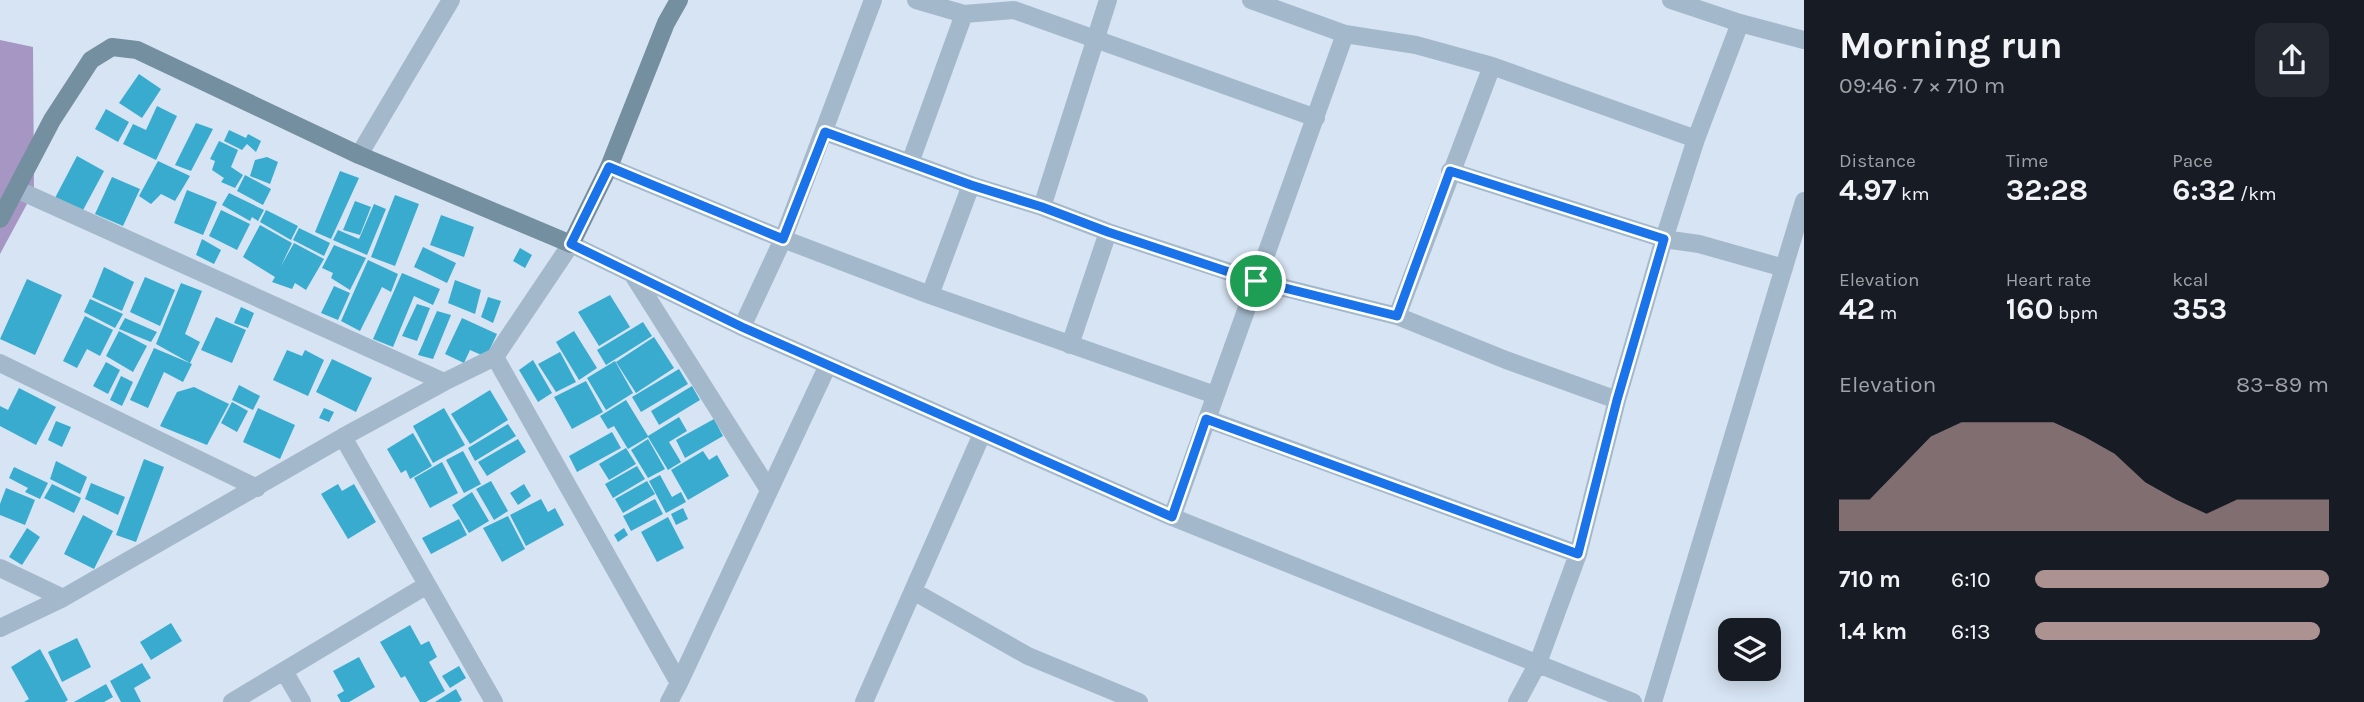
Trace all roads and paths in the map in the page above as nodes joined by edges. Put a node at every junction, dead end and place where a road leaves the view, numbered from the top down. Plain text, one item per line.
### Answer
1 (451, 0) edge
2 (679, 0) edge
3 (873, 0) edge
4 (916, 0) edge
5 (1108, 0) edge
6 (1251, 0) edge
7 (1671, 0) edge
8 (964, 14) junction
9 (1740, 23) junction
10 (1345, 34) junction
11 (1096, 40) junction
12 (1804, 40) edge
13 (1492, 66) junction
14 (1316, 118) junction
15 (825, 132) junction
16 (1696, 139) junction
17 (359, 155) junction
18 (910, 163) junction
19 (609, 167) junction
20 (1450, 171) junction
21 (971, 185) junction
22 (16, 189) junction
23 (1804, 201) edge
24 (1042, 207) junction
25 (0, 219) edge
26 (1108, 232) junction
27 (783, 239) junction
28 (1664, 239) junction
29 (571, 244) junction
30 (1784, 268) junction
31 (634, 275) junction
32 (1256, 281) junction
33 (929, 295) junction
34 (1397, 316) junction
35 (742, 327) junction
36 (1070, 345) junction
37 (495, 357) junction
38 (0, 363) edge
39 (828, 365) junction
40 (444, 382) junction
41 (1215, 395) junction
42 (1617, 400) junction
43 (1206, 419) junction
44 (982, 434) junction
45 (343, 437) junction
46 (257, 488) junction
47 (769, 490) junction
48 (1172, 517) junction
49 (1578, 554) junction
50 (0, 568) edge
51 (427, 585) junction
52 (913, 591) junction
53 (63, 598) junction
54 (0, 628) edge
55 (1538, 663) junction
56 (284, 671) junction
57 (680, 683) junction
58 (232, 702) edge
59 (302, 702) edge
60 (494, 702) edge
61 (668, 702) edge
62 (864, 702) edge
63 (1139, 702) edge
64 (1517, 702) edge
65 (1633, 702) edge
66 (1653, 702) edge

1 - 17 street
2 - 19 street
3 - 15 street
4 - 8 street
5 - 11 street
6 - 10 street
7 - 9 street
8 - 11 street
8 - 18 street
9 - 12 street
9 - 16 street
10 - 13 street
10 - 14 street
11 - 14 street
11 - 24 street
13 - 16 street
13 - 20 street
14 - 32 street
15 - 18 street
15 - 27 street
16 - 28 street
17 - 22 street
17 - 29 street
18 - 21 street
19 - 27 street
19 - 29 street
20 - 28 street
20 - 34 street
21 - 24 street
21 - 33 street
22 - 25 street
22 - 40 street
23 - 30 street
24 - 26 street
26 - 32 street
26 - 36 street
27 - 33 street
27 - 35 street
28 - 30 street
28 - 42 street
29 - 31 street
29 - 37 street
30 - 66 street
31 - 35 street
31 - 47 street
32 - 34 street
32 - 41 street
33 - 36 street
34 - 42 street
35 - 39 street
36 - 41 street
37 - 40 street
37 - 57 street
38 - 46 street
39 - 44 street
39 - 47 street
40 - 45 street
41 - 43 street
42 - 49 street
43 - 48 street
43 - 49 street
44 - 48 street
44 - 52 street
45 - 46 street
45 - 51 street
46 - 53 street
47 - 57 street
48 - 55 street
49 - 55 street
50 - 53 street
51 - 56 street
51 - 60 street
52 - 62 street
52 - 63 street
53 - 54 street
55 - 64 street
55 - 65 street
56 - 58 street
56 - 59 street
57 - 61 street

